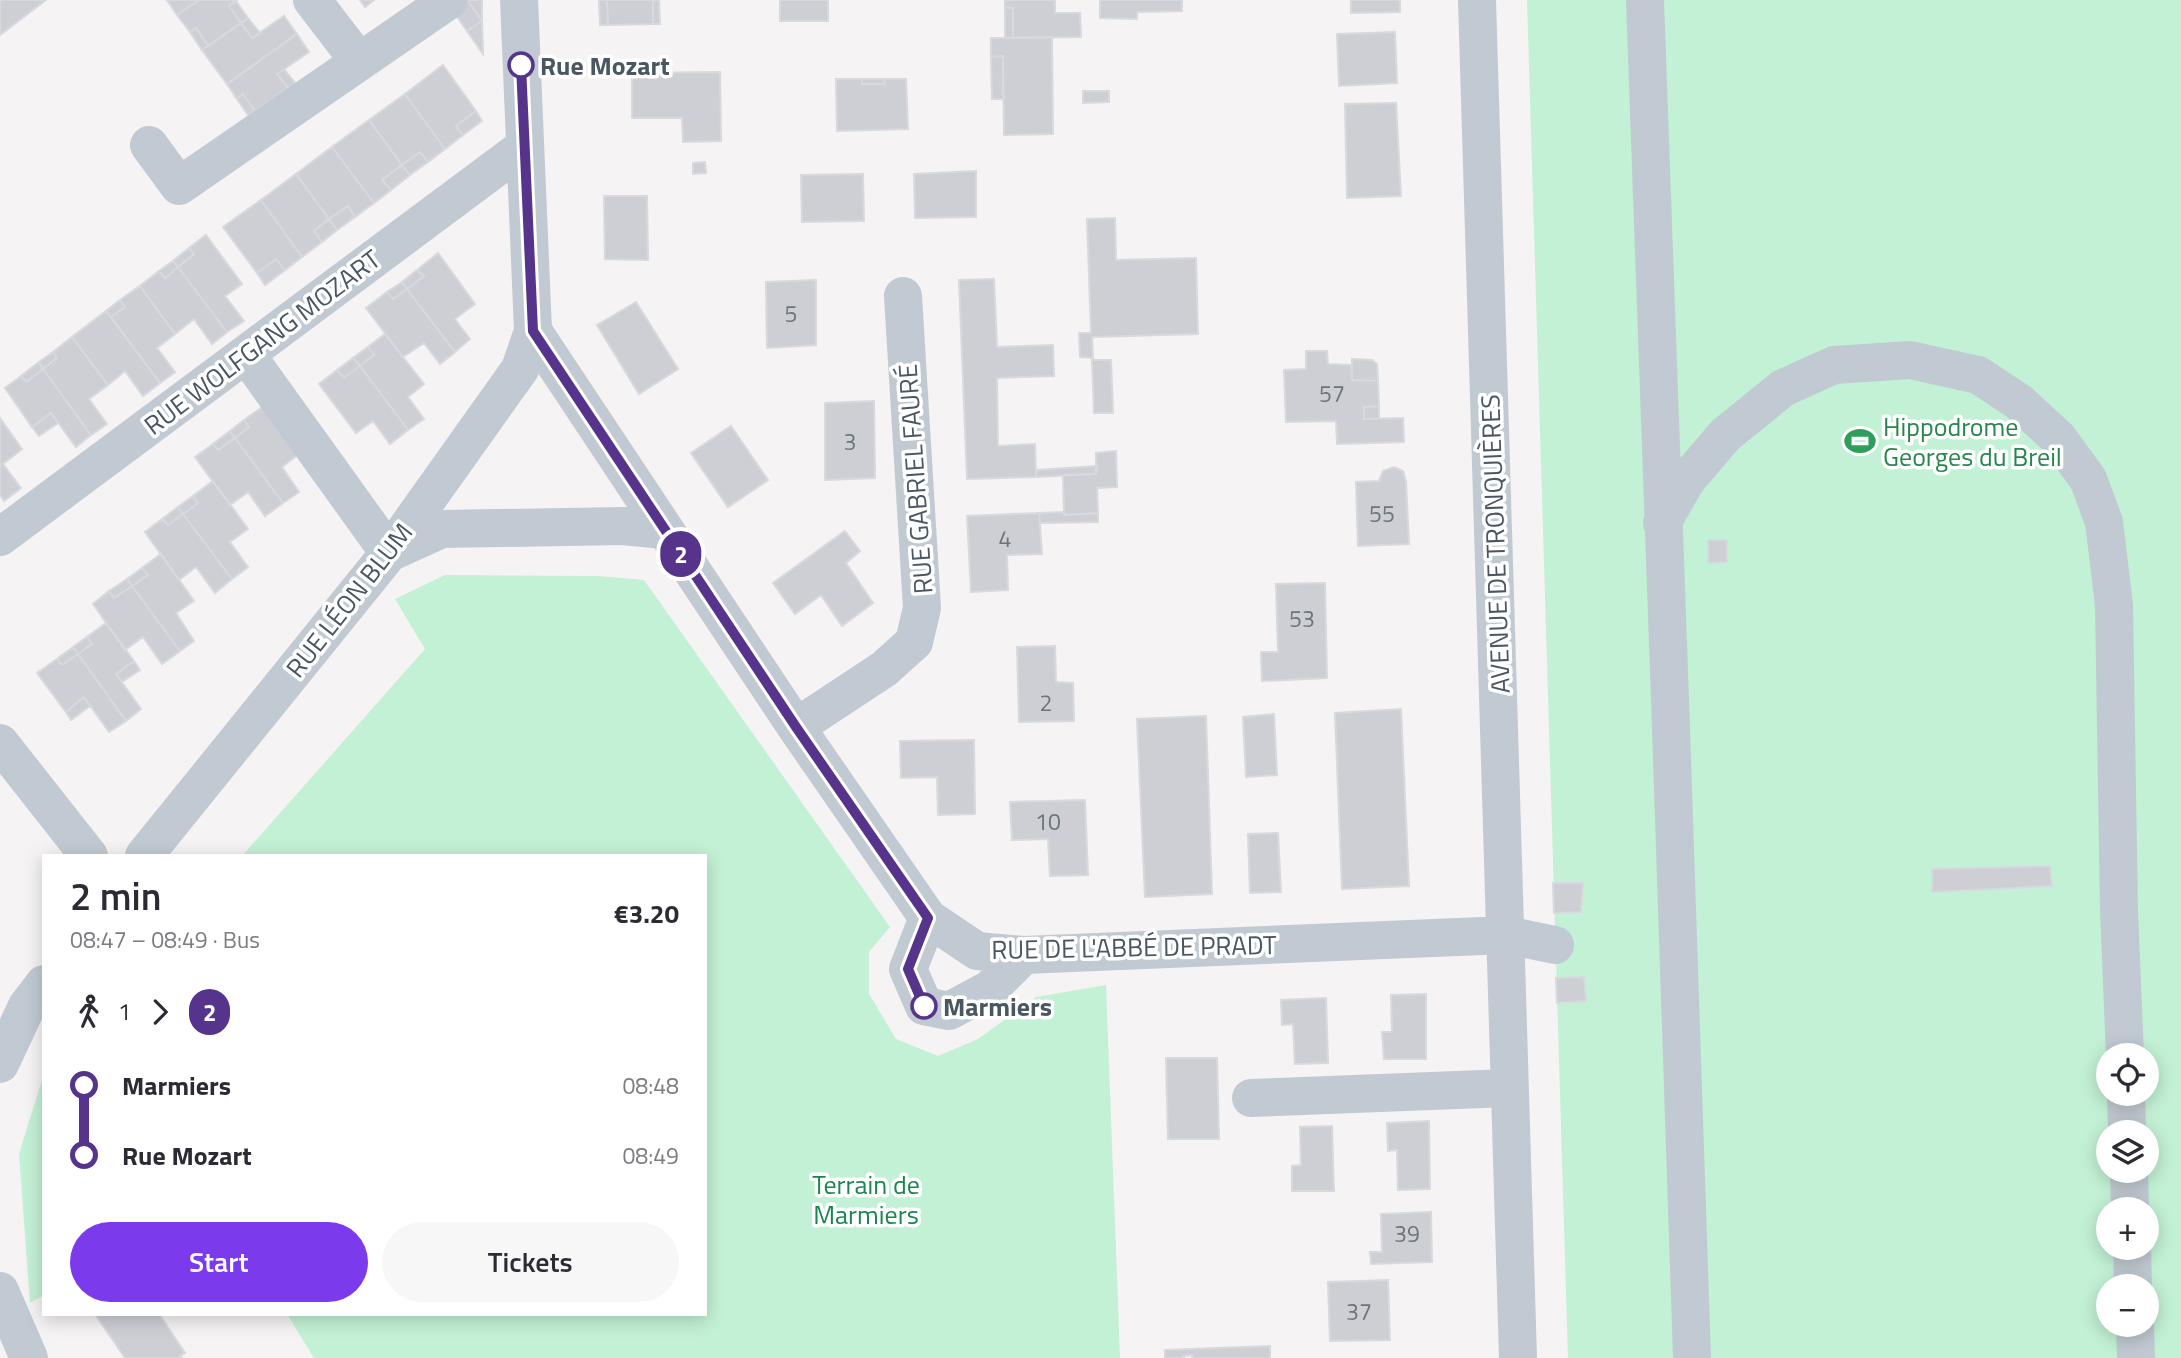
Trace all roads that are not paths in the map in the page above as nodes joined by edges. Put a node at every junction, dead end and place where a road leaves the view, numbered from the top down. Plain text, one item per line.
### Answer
1 (312, 0) edge
2 (449, 0) edge
3 (519, 0) edge
4 (1477, 0) edge
5 (1645, 0) edge
6 (358, 60) junction
7 (149, 145) dead end
8 (524, 147) junction
9 (903, 296) dead end
10 (533, 331) junction
11 (246, 355) junction
12 (1662, 523) junction
13 (665, 530) junction
14 (0, 537) edge
15 (389, 553) junction
16 (796, 727) junction
17 (0, 743) edge
18 (87, 854) edge
19 (146, 854) edge
20 (928, 918) junction
21 (1507, 935) junction
22 (1555, 944) dead end
23 (1024, 955) junction
24 (42, 987) edge
25 (2124, 1043) edge
26 (0, 1064) edge
27 (1509, 1088) junction
28 (1251, 1098) dead end
29 (0, 1291) edge
30 (2135, 1337) edge
31 (29, 1358) edge
32 (1518, 1358) edge
33 (1692, 1358) edge
34 (2136, 1358) edge

1 - 6 street
2 - 6 street
3 - 8 street
4 - 21 street, AVENUE DE TRONQUIÈRES
5 - 12 street
6 - 7 street
8 - 10 street
8 - 11 street, RUE WOLFGANG MOZART
9 - 16 street, RUE GABRIEL FAURÉ
10 - 13 street, RUE DE L'ABBÉ DE PRADT
10 - 15 street, RUE LÉON BLUM
11 - 14 street, RUE WOLFGANG MOZART
11 - 15 street
12 - 25 street
12 - 33 street
13 - 15 street
13 - 16 street, RUE DE L'ABBÉ DE PRADT
15 - 19 street, RUE LÉON BLUM
16 - 20 street, RUE DE L'ABBÉ DE PRADT
17 - 18 street
20 - 23 street, RUE DE L'ABBÉ DE PRADT
20 - 23 street
21 - 22 street, RUE DE L'ABBÉ DE PRADT
21 - 23 street, RUE DE L'ABBÉ DE PRADT
21 - 27 street, AVENUE DE TRONQUIÈRES
24 - 26 street
27 - 28 street
27 - 32 street, AVENUE DE TRONQUIÈRES
29 - 31 street
30 - 34 street

